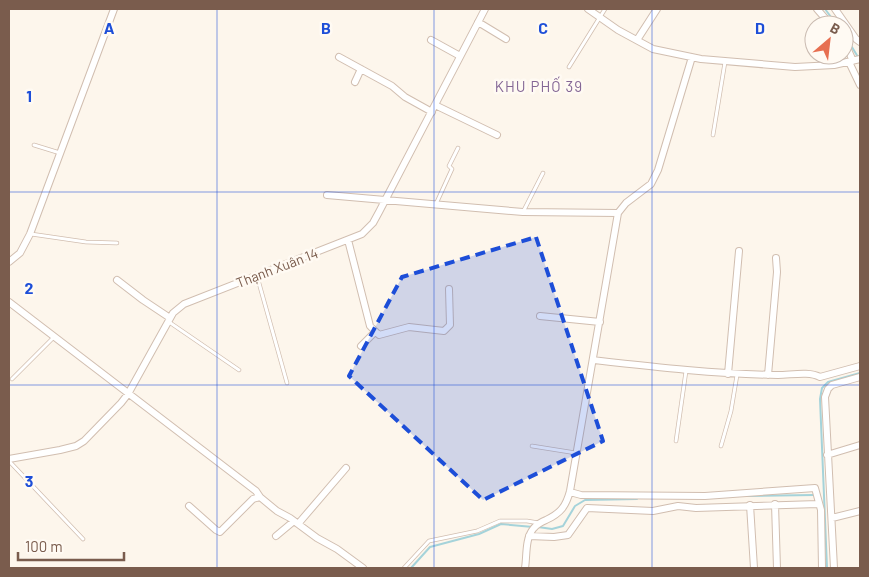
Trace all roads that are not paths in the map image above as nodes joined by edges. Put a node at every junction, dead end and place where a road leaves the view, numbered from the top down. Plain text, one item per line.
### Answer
1 (114, 9) edge
2 (485, 9) edge
3 (588, 9) edge
4 (605, 9) edge
5 (657, 9) edge
6 (835, 9) edge
7 (600, 17) junction
8 (478, 22) junction
9 (506, 39) dead end
10 (431, 40) dead end
11 (637, 40) junction
12 (860, 42) edge
13 (460, 56) junction
14 (339, 57) dead end
15 (692, 58) junction
16 (854, 60) edge
17 (725, 61) junction
18 (834, 65) edge
19 (569, 67) dead end
20 (361, 69) junction
21 (355, 82) dead end
22 (860, 85) edge
23 (436, 105) junction
24 (432, 112) junction
25 (497, 135) dead end
26 (713, 135) dead end
27 (34, 144) dead end
28 (458, 148) dead end
29 (60, 153) junction
30 (543, 173) dead end
31 (327, 195) dead end
32 (386, 200) junction
33 (436, 205) junction
34 (523, 212) junction
35 (618, 213) junction
36 (30, 234) junction
37 (348, 240) junction
38 (117, 243) dead end
39 (739, 250) dead end
40 (776, 258) dead end
41 (9, 262) edge
42 (256, 276) junction
43 (117, 280) dead end
44 (449, 289) dead end
45 (9, 302) edge
46 (540, 316) dead end
47 (169, 320) junction
48 (600, 322) junction
49 (375, 332) junction
50 (54, 337) junction
51 (361, 346) dead end
52 (593, 360) junction
53 (860, 366) edge
54 (239, 370) dead end
55 (686, 370) junction
56 (728, 374) junction
57 (737, 374) junction
58 (768, 375) junction
59 (860, 377) edge
60 (12, 379) dead end
61 (287, 383) dead end
62 (128, 394) junction
63 (676, 441) dead end
64 (860, 445) edge
65 (532, 446) dead end
66 (721, 446) dead end
67 (577, 453) junction
68 (827, 455) junction
69 (9, 460) edge
70 (346, 468) dead end
71 (570, 492) junction
72 (260, 497) junction
73 (775, 504) junction
74 (818, 504) junction
75 (750, 505) junction
76 (189, 506) dead end
77 (860, 512) edge
78 (832, 518) junction
79 (296, 522) junction
80 (539, 523) junction
81 (276, 536) dead end
82 (530, 536) junction
83 (83, 539) dead end
84 (363, 568) edge
85 (404, 568) edge
86 (525, 568) edge
87 (754, 568) edge
88 (777, 568) edge
89 (822, 568) edge
90 (834, 568) edge

1 - 29 street
2 - 8 street, Thạnh Xuân 14
3 - 7 street
4 - 7 lane
5 - 11 street
6 - 12 street
7 - 11 street
7 - 19 lane
8 - 9 street
8 - 13 street, Thạnh Xuân 14
10 - 13 street
11 - 15 street
13 - 23 street, Thạnh Xuân 14
14 - 20 street
15 - 17 street
15 - 35 street
16 - 22 street
17 - 18 street
17 - 26 lane
20 - 21 street
20 - 24 street
23 - 24 street, Thạnh Xuân 14
23 - 25 street
24 - 32 street, Thạnh Xuân 14
27 - 29 lane
28 - 33 lane
29 - 36 street
30 - 34 lane
31 - 32 street
32 - 33 street
32 - 37 street, Thạnh Xuân 14
33 - 34 street
34 - 35 street
35 - 48 street
36 - 38 lane
36 - 41 street
37 - 42 street, Thạnh Xuân 14
37 - 49 street
39 - 56 street
40 - 58 street
42 - 47 street, Thạnh Xuân 14
42 - 61 lane
43 - 47 street
44 - 49 street
45 - 50 street
46 - 48 street
47 - 54 lane
47 - 62 street, Thạnh Xuân 14
48 - 52 street
49 - 51 street
50 - 60 lane
50 - 62 street
52 - 55 street
52 - 67 street
53 - 58 street
55 - 56 street
55 - 63 lane
56 - 57 street
57 - 58 street
57 - 66 lane
59 - 68 street
62 - 69 street, Thạnh Xuân 14
62 - 72 street
64 - 68 street
65 - 67 lane
67 - 71 street
68 - 78 street
69 - 83 lane
70 - 79 street
71 - 74 street
71 - 80 street
72 - 76 street
72 - 79 street
73 - 74 street
73 - 75 street
73 - 88 street
74 - 89 street
75 - 82 street
75 - 87 street
77 - 78 street
78 - 90 street
79 - 81 street
79 - 84 street
80 - 82 street
80 - 85 lane
82 - 86 street

